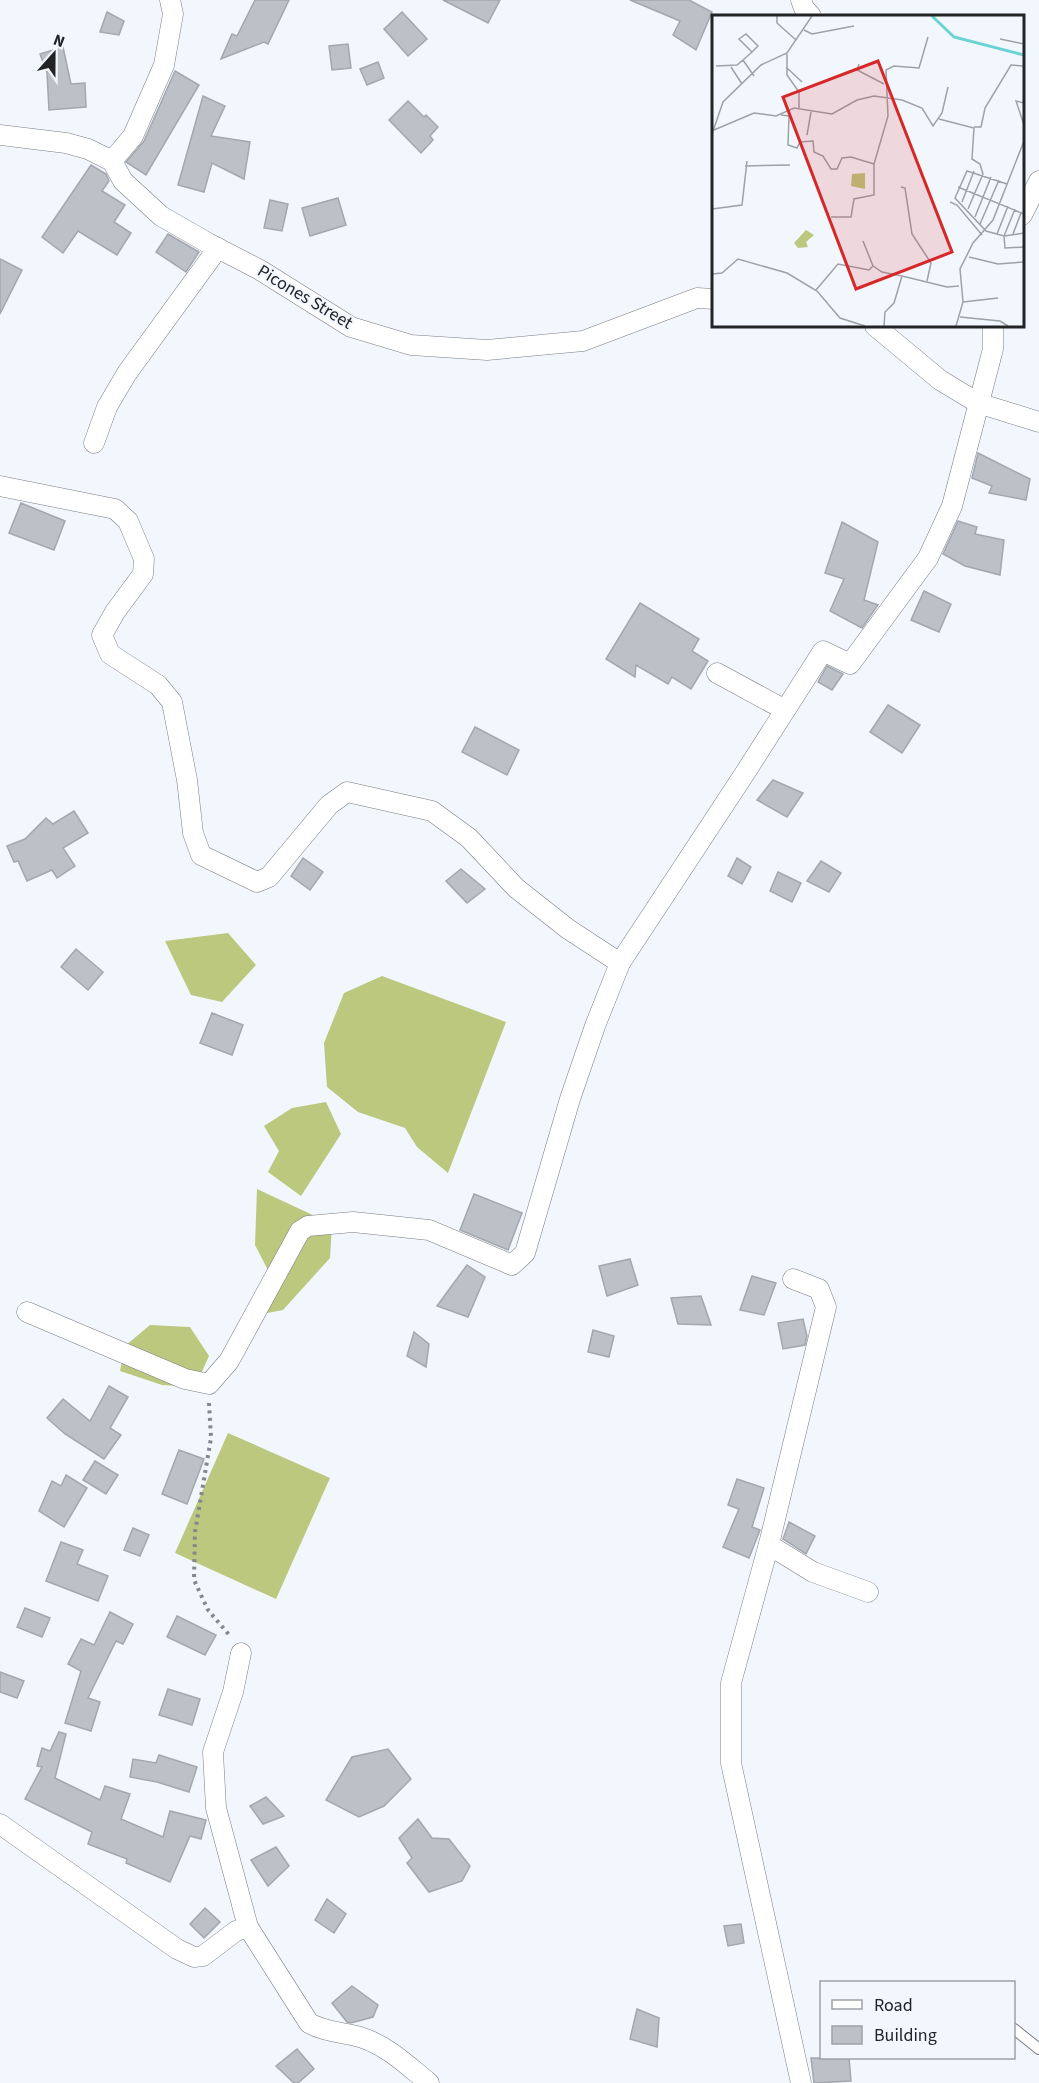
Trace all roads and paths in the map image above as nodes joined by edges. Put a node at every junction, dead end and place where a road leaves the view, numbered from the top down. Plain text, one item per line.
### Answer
1 (170, 0) edge
2 (801, 0) edge
3 (810, 15) edge
4 (0, 135) edge
5 (112, 161) junction
6 (1039, 181) edge
7 (1024, 213) edge
8 (218, 248) junction
9 (712, 299) edge
10 (876, 327) edge
11 (993, 327) edge
12 (978, 403) junction
13 (1039, 422) edge
14 (94, 443) dead end
15 (0, 486) edge
16 (717, 673) dead end
17 (785, 710) junction
18 (620, 963) junction
19 (794, 1279) dead end
20 (27, 1312) dead end
21 (208, 1384) junction
22 (768, 1545) junction
23 (868, 1592) dead end
24 (241, 1653) joint
25 (0, 1824) edge
26 (248, 1927) junction
27 (1015, 2030) edge
28 (1039, 2049) edge
29 (429, 2083) edge
30 (801, 2083) edge

1 - 5 street
2 - 3 street
4 - 5 street
5 - 8 street, Picones Street
6 - 7 street
8 - 9 street, Picones Street
8 - 14 street
10 - 12 street
11 - 12 street
12 - 13 street
12 - 17 street
15 - 18 street
16 - 17 street
17 - 18 street
18 - 21 street
19 - 22 street
20 - 21 street
21 - 24 path
22 - 23 street
22 - 30 street
24 - 26 street
25 - 26 street
26 - 29 street
27 - 28 lane

